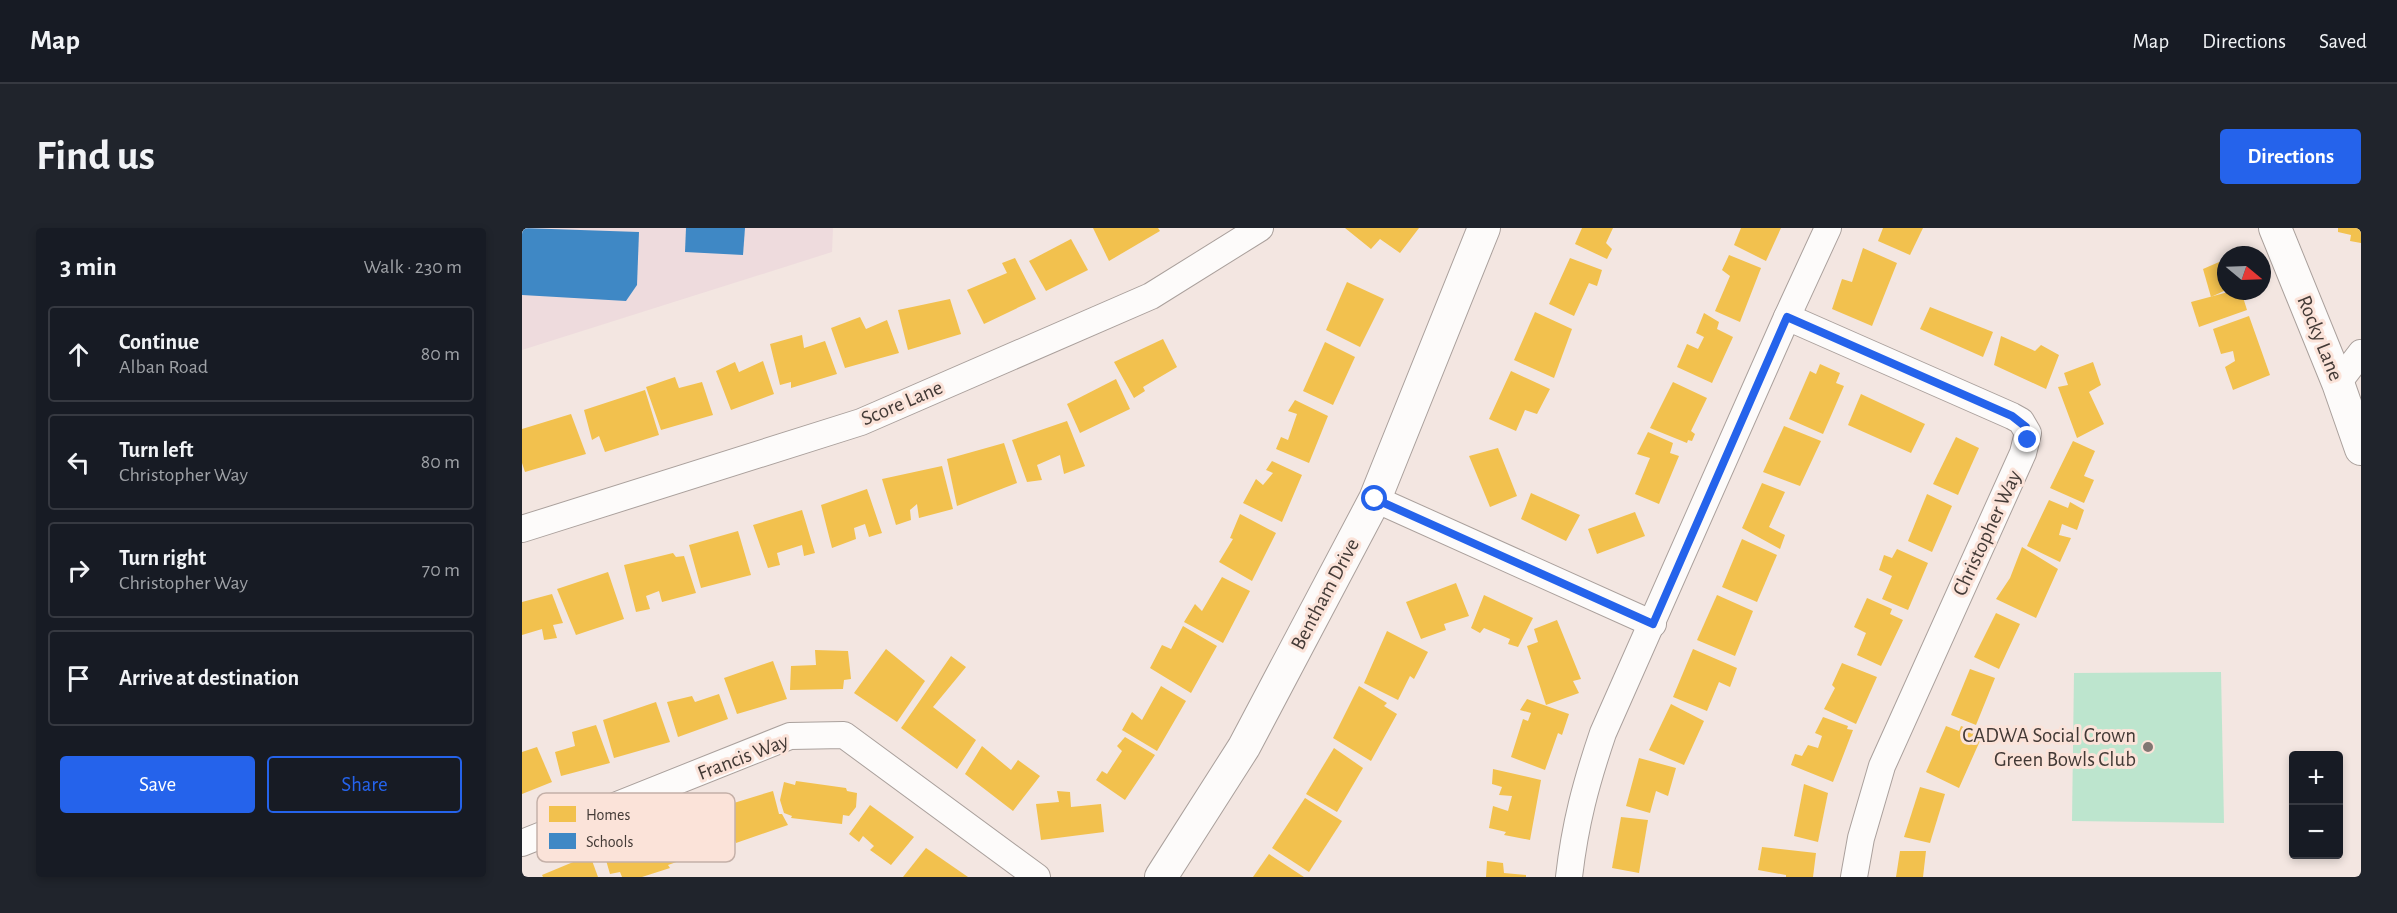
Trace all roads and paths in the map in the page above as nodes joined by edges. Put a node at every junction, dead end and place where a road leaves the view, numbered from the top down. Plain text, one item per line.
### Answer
1 (1260, 228) edge
2 (1484, 228) edge
3 (1828, 228) edge
4 (2275, 228) edge
5 (1787, 317) junction
6 (2361, 353) edge
7 (2338, 383) junction
8 (2361, 448) edge
9 (1375, 499) junction
10 (522, 529) edge
11 (1653, 624) junction
12 (647, 793) edge
13 (537, 837) edge
14 (522, 843) edge
15 (1037, 877) edge
16 (1161, 877) edge
17 (1569, 877) edge
18 (1854, 877) edge

1 - 10 street, Score Lane
2 - 9 street, Bentham Drive
3 - 5 street
4 - 7 street, Rocky Lane
5 - 11 street
5 - 18 street, Christopher Way
6 - 7 street
7 - 8 street, Rocky Lane
9 - 11 street
9 - 16 street, Bentham Drive
11 - 17 street
12 - 15 street, Francis Way
13 - 14 street, Francis Way

